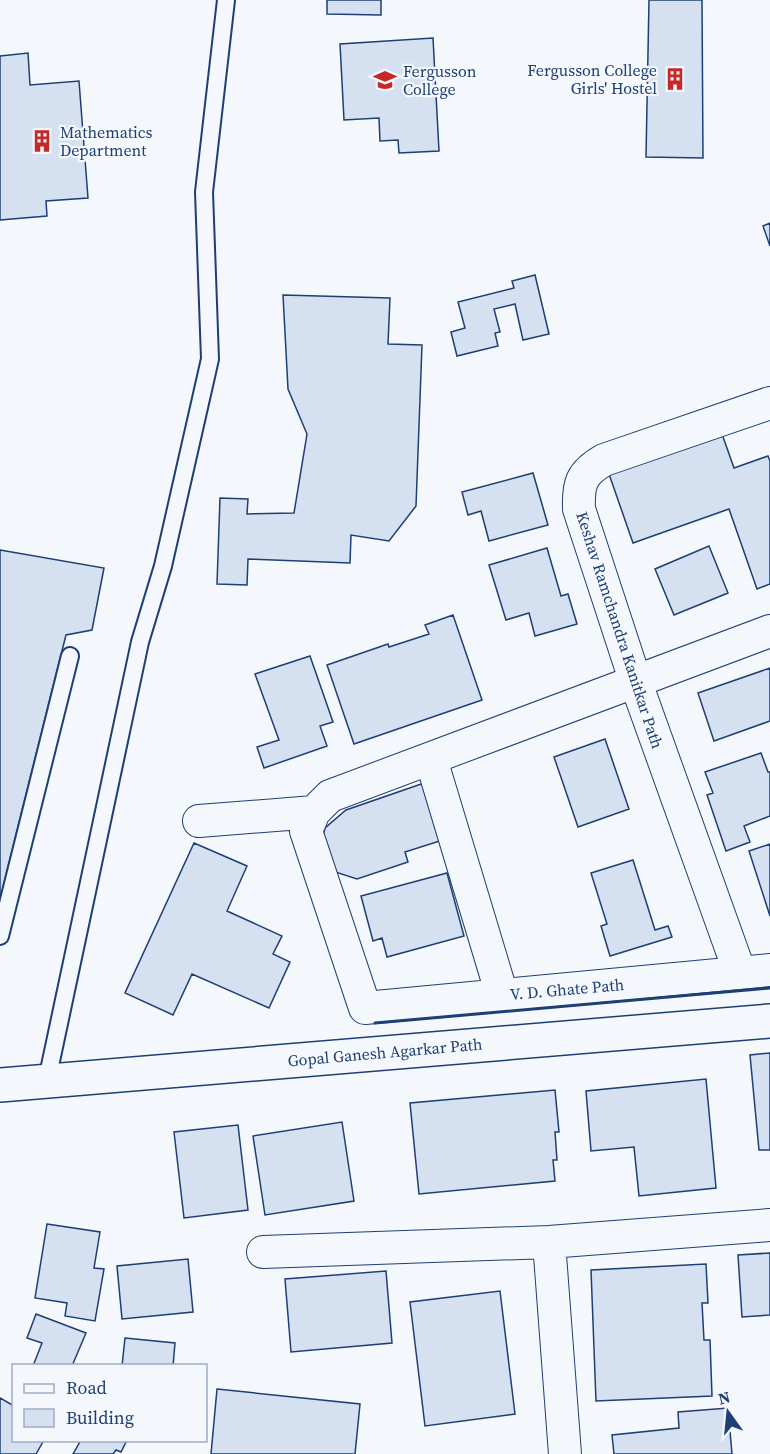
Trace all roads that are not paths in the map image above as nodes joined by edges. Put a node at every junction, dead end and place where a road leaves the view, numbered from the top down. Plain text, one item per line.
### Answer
1 (226, 0) edge
2 (770, 403) edge
3 (770, 631) edge
4 (70, 656) dead end
5 (636, 683) junction
6 (431, 759) junction
7 (314, 812) junction
8 (199, 821) dead end
9 (0, 936) edge
10 (755, 971) edge
11 (501, 995) junction
12 (770, 1021) edge
13 (47, 1080) junction
14 (0, 1085) edge
15 (770, 1225) edge
16 (549, 1242) junction
17 (263, 1252) dead end
18 (565, 1454) edge

1 - 13 lane
2 - 5 street, Keshav Ramchandra Kanitkar Path
3 - 5 street
4 - 9 lane
5 - 6 street
5 - 10 street, Keshav Ramchandra Kanitkar Path
6 - 7 street
6 - 11 street
7 - 8 street
7 - 11 street, V. D. Ghate Path
10 - 11 street, V. D. Ghate Path
12 - 13 street, Gopal Ganesh Agarkar Path
13 - 14 street, Gopal Ganesh Agarkar Path
15 - 16 street
16 - 17 street
16 - 18 street

